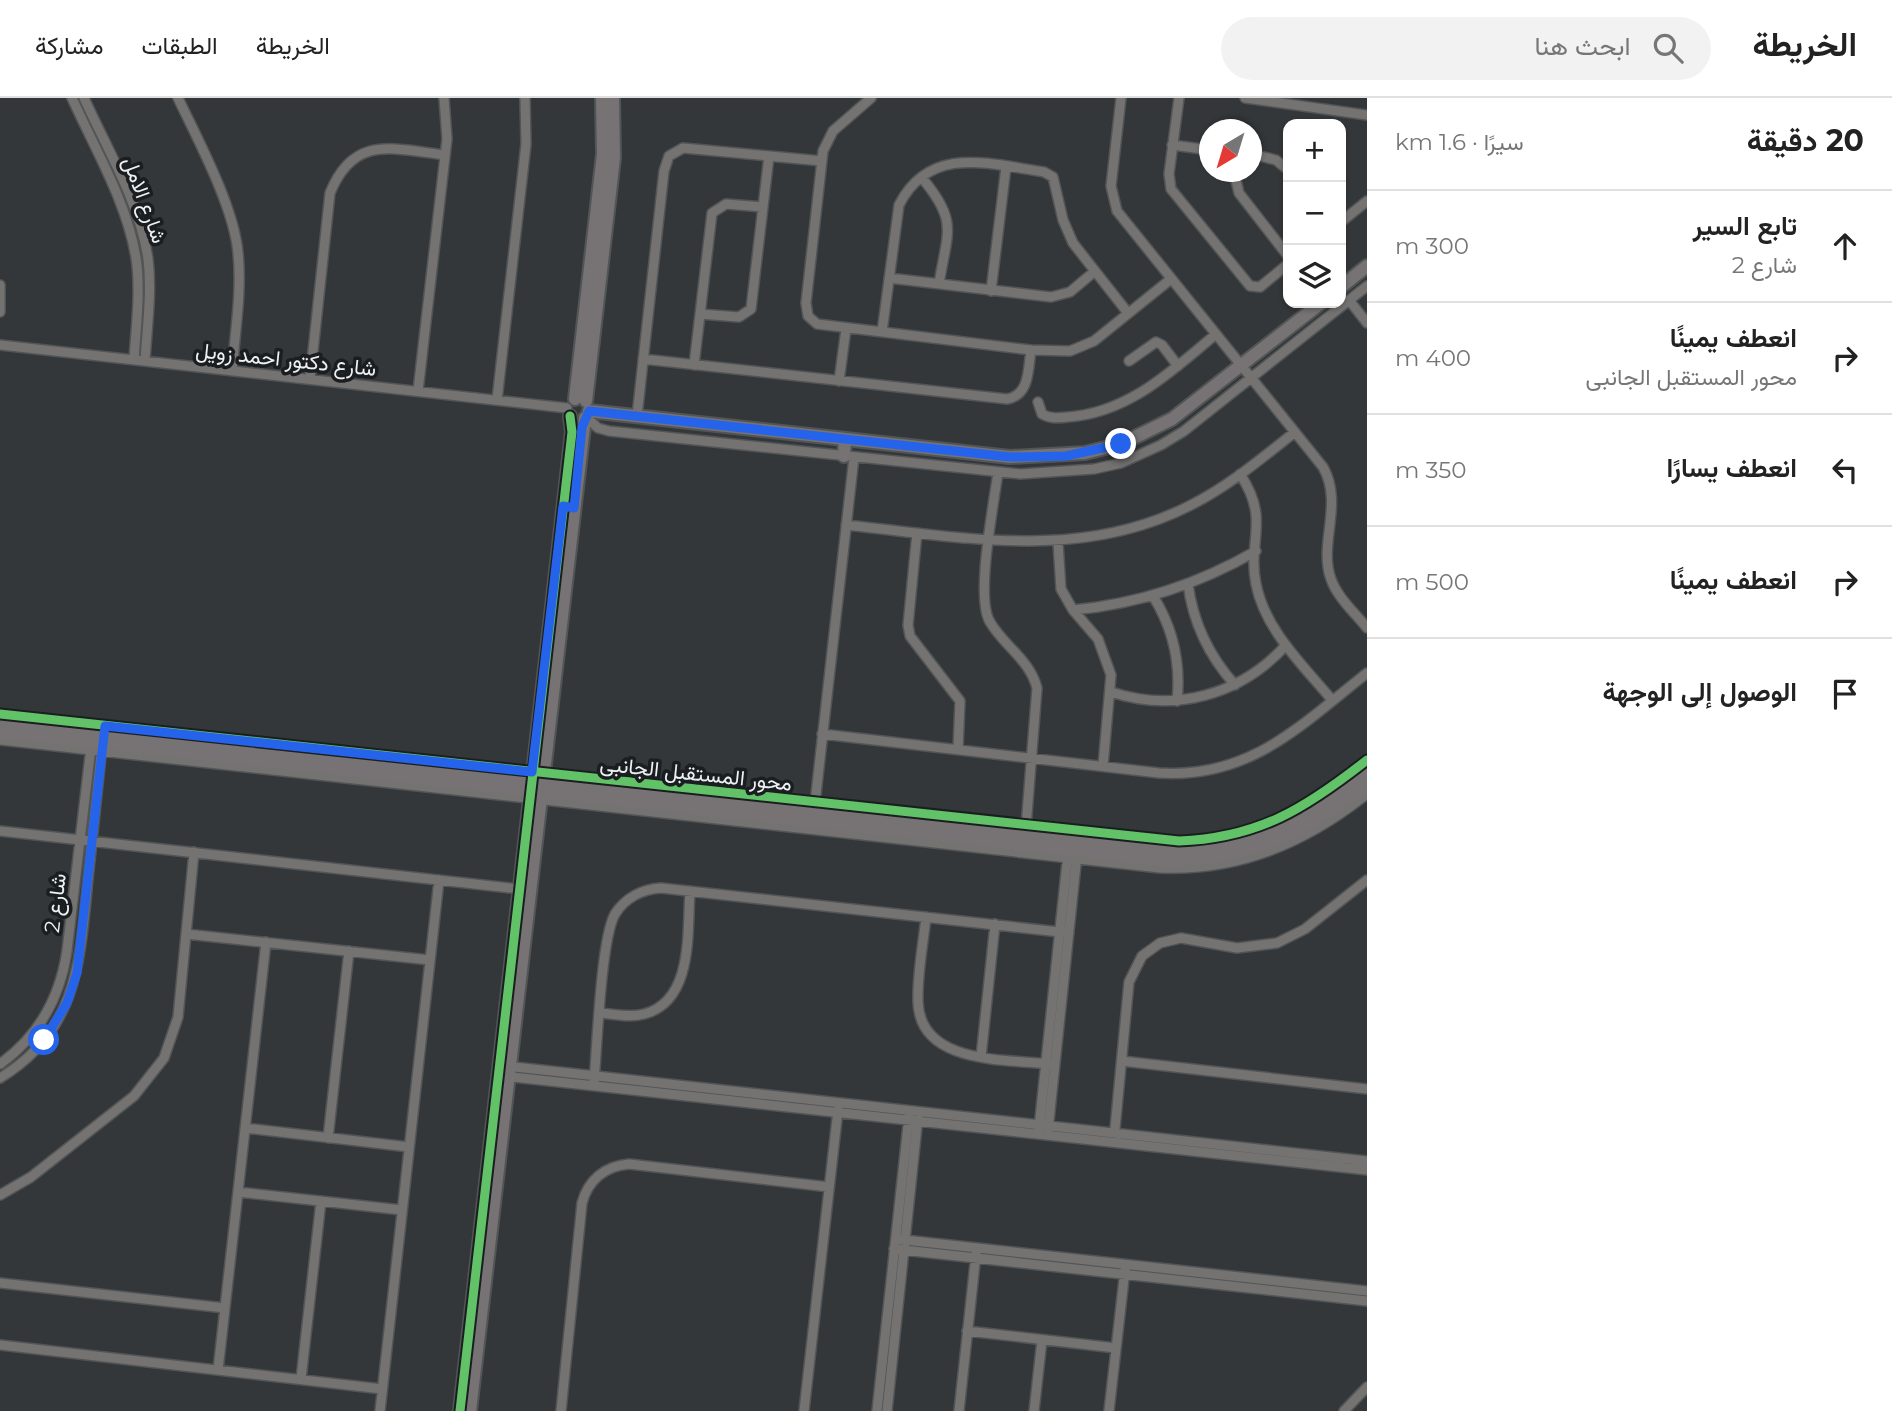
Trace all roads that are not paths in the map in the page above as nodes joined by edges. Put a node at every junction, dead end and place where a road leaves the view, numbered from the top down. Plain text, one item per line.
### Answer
1 (72, 98) edge
2 (84, 98) edge
3 (178, 98) edge
4 (444, 98) edge
5 (525, 98) edge
6 (602, 98) edge
7 (614, 98) edge
8 (871, 98) edge
9 (1121, 98) edge
10 (1179, 98) edge
11 (1245, 98) edge
12 (1272, 101) edge
13 (1367, 115) edge
14 (1172, 145) junction
15 (1199, 149) edge
16 (445, 155) junction
17 (769, 156) junction
18 (1262, 157) edge
19 (822, 161) junction
20 (1283, 166) edge
21 (1006, 167) junction
22 (922, 177) junction
23 (1236, 182) edge
24 (1367, 201) edge
25 (763, 207) junction
26 (1346, 218) edge
27 (1283, 250) edge
28 (1367, 266) edge
29 (1283, 268) edge
30 (1095, 271) junction
31 (888, 278) junction
32 (1171, 279) junction
33 (1346, 283) edge
34 (939, 284) junction
35 (0, 285) edge
36 (1367, 286) edge
37 (991, 291) junction
38 (1349, 300) junction
39 (1315, 308) edge
40 (0, 312) edge
41 (1128, 313) junction
42 (700, 314) junction
43 (1367, 323) edge
44 (846, 329) junction
45 (882, 332) junction
46 (1216, 334) junction
47 (0, 345) edge
48 (1031, 350) junction
49 (643, 359) junction
50 (134, 360) junction
51 (145, 361) junction
52 (1129, 361) dead end
53 (694, 365) junction
54 (1178, 366) junction
55 (1242, 366) junction
56 (232, 371) junction
57 (1252, 377) junction
58 (310, 379) junction
59 (839, 381) junction
60 (418, 391) junction
61 (497, 400) junction
62 (1038, 401) dead end
63 (580, 410) junction
64 (637, 416) junction
65 (1296, 432) junction
66 (845, 439) junction
67 (849, 456) junction
68 (998, 472) junction
69 (1240, 474) junction
70 (846, 525) junction
71 (916, 533) junction
72 (990, 540) junction
73 (1058, 543) junction
74 (1256, 551) junction
75 (1188, 584) junction
76 (1153, 596) junction
77 (1073, 610) junction
78 (1367, 628) edge
79 (1286, 645) junction
80 (1367, 673) edge
81 (1235, 685) junction
82 (1111, 692) junction
83 (1332, 700) junction
84 (1177, 701) junction
85 (0, 714) edge
86 (0, 722) edge
87 (0, 732) edge
88 (822, 734) junction
89 (98, 738) junction
90 (0, 740) edge
91 (958, 749) junction
92 (1032, 758) junction
93 (1367, 760) edge
94 (1102, 766) junction
95 (1367, 771) edge
96 (1367, 784) edge
97 (537, 786) junction
98 (1367, 794) edge
99 (815, 803) junction
100 (1026, 827) junction
101 (0, 831) edge
102 (1055, 834) junction
103 (80, 839) junction
104 (92, 841) junction
105 (1073, 850) junction
106 (194, 852) junction
107 (439, 880) junction
108 (1367, 880) edge
109 (519, 889) junction
110 (690, 891) junction
111 (926, 917) junction
112 (995, 925) junction
113 (1065, 932) junction
114 (186, 934) junction
115 (266, 942) junction
116 (349, 951) junction
117 (430, 960) junction
118 (600, 1013) junction
119 (981, 1056) junction
120 (1122, 1061) junction
121 (0, 1064) edge
122 (1051, 1064) junction
123 (498, 1070) junction
124 (512, 1071) junction
125 (0, 1078) edge
126 (594, 1081) junction
127 (1367, 1089) edge
128 (838, 1108) junction
129 (914, 1116) junction
130 (245, 1128) junction
131 (1044, 1130) junction
132 (328, 1138) junction
133 (1114, 1138) junction
134 (409, 1147) junction
135 (1367, 1161) edge
136 (1367, 1170) edge
137 (829, 1187) junction
138 (238, 1192) junction
139 (0, 1195) edge
140 (321, 1201) junction
141 (402, 1210) junction
142 (900, 1245) junction
143 (976, 1253) junction
144 (1125, 1270) junction
145 (0, 1283) edge
146 (1367, 1292) edge
147 (1367, 1301) edge
148 (225, 1308) junction
149 (968, 1331) junction
150 (1042, 1340) junction
151 (0, 1345) edge
152 (1116, 1348) junction
153 (218, 1370) junction
154 (301, 1380) junction
155 (1367, 1387) edge
156 (382, 1389) junction
157 (380, 1411) edge
158 (460, 1411) edge
159 (470, 1411) edge
160 (561, 1411) edge
161 (804, 1411) edge
162 (877, 1411) edge
163 (887, 1411) edge
164 (959, 1411) edge
165 (1034, 1411) edge
166 (1109, 1411) edge
167 (1344, 1411) edge

1 - 50 street, شارع الامل
2 - 51 street, شارع الامل
3 - 56 street
4 - 16 street
5 - 61 street
6 - 63 street
7 - 63 street
8 - 19 street
9 - 32 street
10 - 14 street
11 - 12 street
12 - 13 street
14 - 15 street
14 - 29 street
16 - 58 street
16 - 60 street
17 - 19 street
17 - 25 street
17 - 49 street
18 - 20 street
19 - 44 street
21 - 22 street
21 - 30 street
21 - 37 street
22 - 31 street
22 - 34 street
23 - 27 street
24 - 26 street
25 - 42 street
25 - 42 street
28 - 33 street
30 - 37 street
30 - 41 street
31 - 34 street
31 - 45 street
32 - 41 street
32 - 46 street
34 - 37 street
35 - 40 street
36 - 38 street
38 - 43 street
38 - 57 street
39 - 55 street
41 - 48 street
42 - 53 street
44 - 45 street
44 - 59 street
45 - 48 street
46 - 54 street
46 - 55 street
47 - 50 street, شارع دكتور احمد زويل
48 - 59 street
49 - 53 street
49 - 64 street
50 - 51 street, شارع دكتور احمد زويل
51 - 56 street, شارع دكتور احمد زويل
52 - 54 street
53 - 59 street
54 - 62 street
55 - 57 street
55 - 66 street
56 - 58 street, شارع دكتور احمد زويل
57 - 65 street
57 - 68 street
58 - 60 street, شارع دكتور احمد زويل
60 - 61 street, شارع دكتور احمد زويل
61 - 63 street, شارع دكتور احمد زويل
63 - 64 street
63 - 67 street
63 - 97 street
64 - 66 street
65 - 69 street
65 - 78 street
66 - 67 street
67 - 68 street
67 - 70 street
68 - 72 street
69 - 73 street
69 - 74 street
70 - 71 street
70 - 88 street
71 - 72 street
71 - 91 street
72 - 73 street
72 - 92 street
73 - 77 street
74 - 75 street
74 - 79 street
75 - 76 street
75 - 81 street
76 - 77 street
76 - 84 street
77 - 82 street
79 - 81 street
79 - 83 street
80 - 83 street
81 - 84 street
82 - 84 street
82 - 94 street
83 - 94 street
85 - 89 street, محور المستقبل الجانبى
86 - 89 street
87 - 89 street
88 - 91 street
88 - 99 street
89 - 90 street, محور المستقبل الجانبى
89 - 97 street
89 - 97 street, محور المستقبل الجانبى
89 - 103 street, شارع 2
89 - 104 street, شارع 2
91 - 92 street
92 - 94 street
92 - 100 street
93 - 102 street, محور المستقبل الجانبى
95 - 105 street
96 - 105 street
97 - 99 street, محور المستقبل الجانبى
97 - 102 street
97 - 105 street
97 - 109 street
97 - 124 street
98 - 105 street
99 - 100 street, محور المستقبل الجانبى
100 - 102 street, محور المستقبل الجانبى
101 - 103 street
102 - 105 street
103 - 104 street
103 - 121 street, شارع 2
104 - 106 street
104 - 125 street, شارع 2
105 - 113 street
106 - 107 street
106 - 114 street
107 - 109 street
107 - 117 street
108 - 120 street
109 - 123 street
110 - 111 street
110 - 118 street
110 - 118 street
111 - 112 street
111 - 119 street
112 - 113 street
112 - 119 street
113 - 122 street
114 - 115 street
114 - 139 street
115 - 116 street
115 - 130 street
116 - 117 street
116 - 132 street
117 - 134 street
118 - 126 street
119 - 122 street
120 - 127 street
120 - 133 street
122 - 131 street
123 - 124 street
123 - 158 street
124 - 126 street
124 - 159 street
126 - 128 street
128 - 129 street
128 - 137 street
129 - 131 street
129 - 142 street
130 - 132 street
130 - 138 street
131 - 133 street
132 - 134 street
133 - 135 street
133 - 136 street
134 - 141 street
137 - 160 street
137 - 161 street
138 - 140 street
138 - 148 street
140 - 141 street
140 - 154 street
141 - 156 street
142 - 143 street
142 - 162 street
142 - 163 street
143 - 144 street
143 - 149 street
144 - 146 street
144 - 147 street
144 - 152 street
145 - 148 street
148 - 153 street
149 - 150 street
149 - 164 street
150 - 152 street
150 - 165 street
151 - 153 street
152 - 166 street
153 - 154 street
154 - 156 street
155 - 167 street
156 - 157 street

